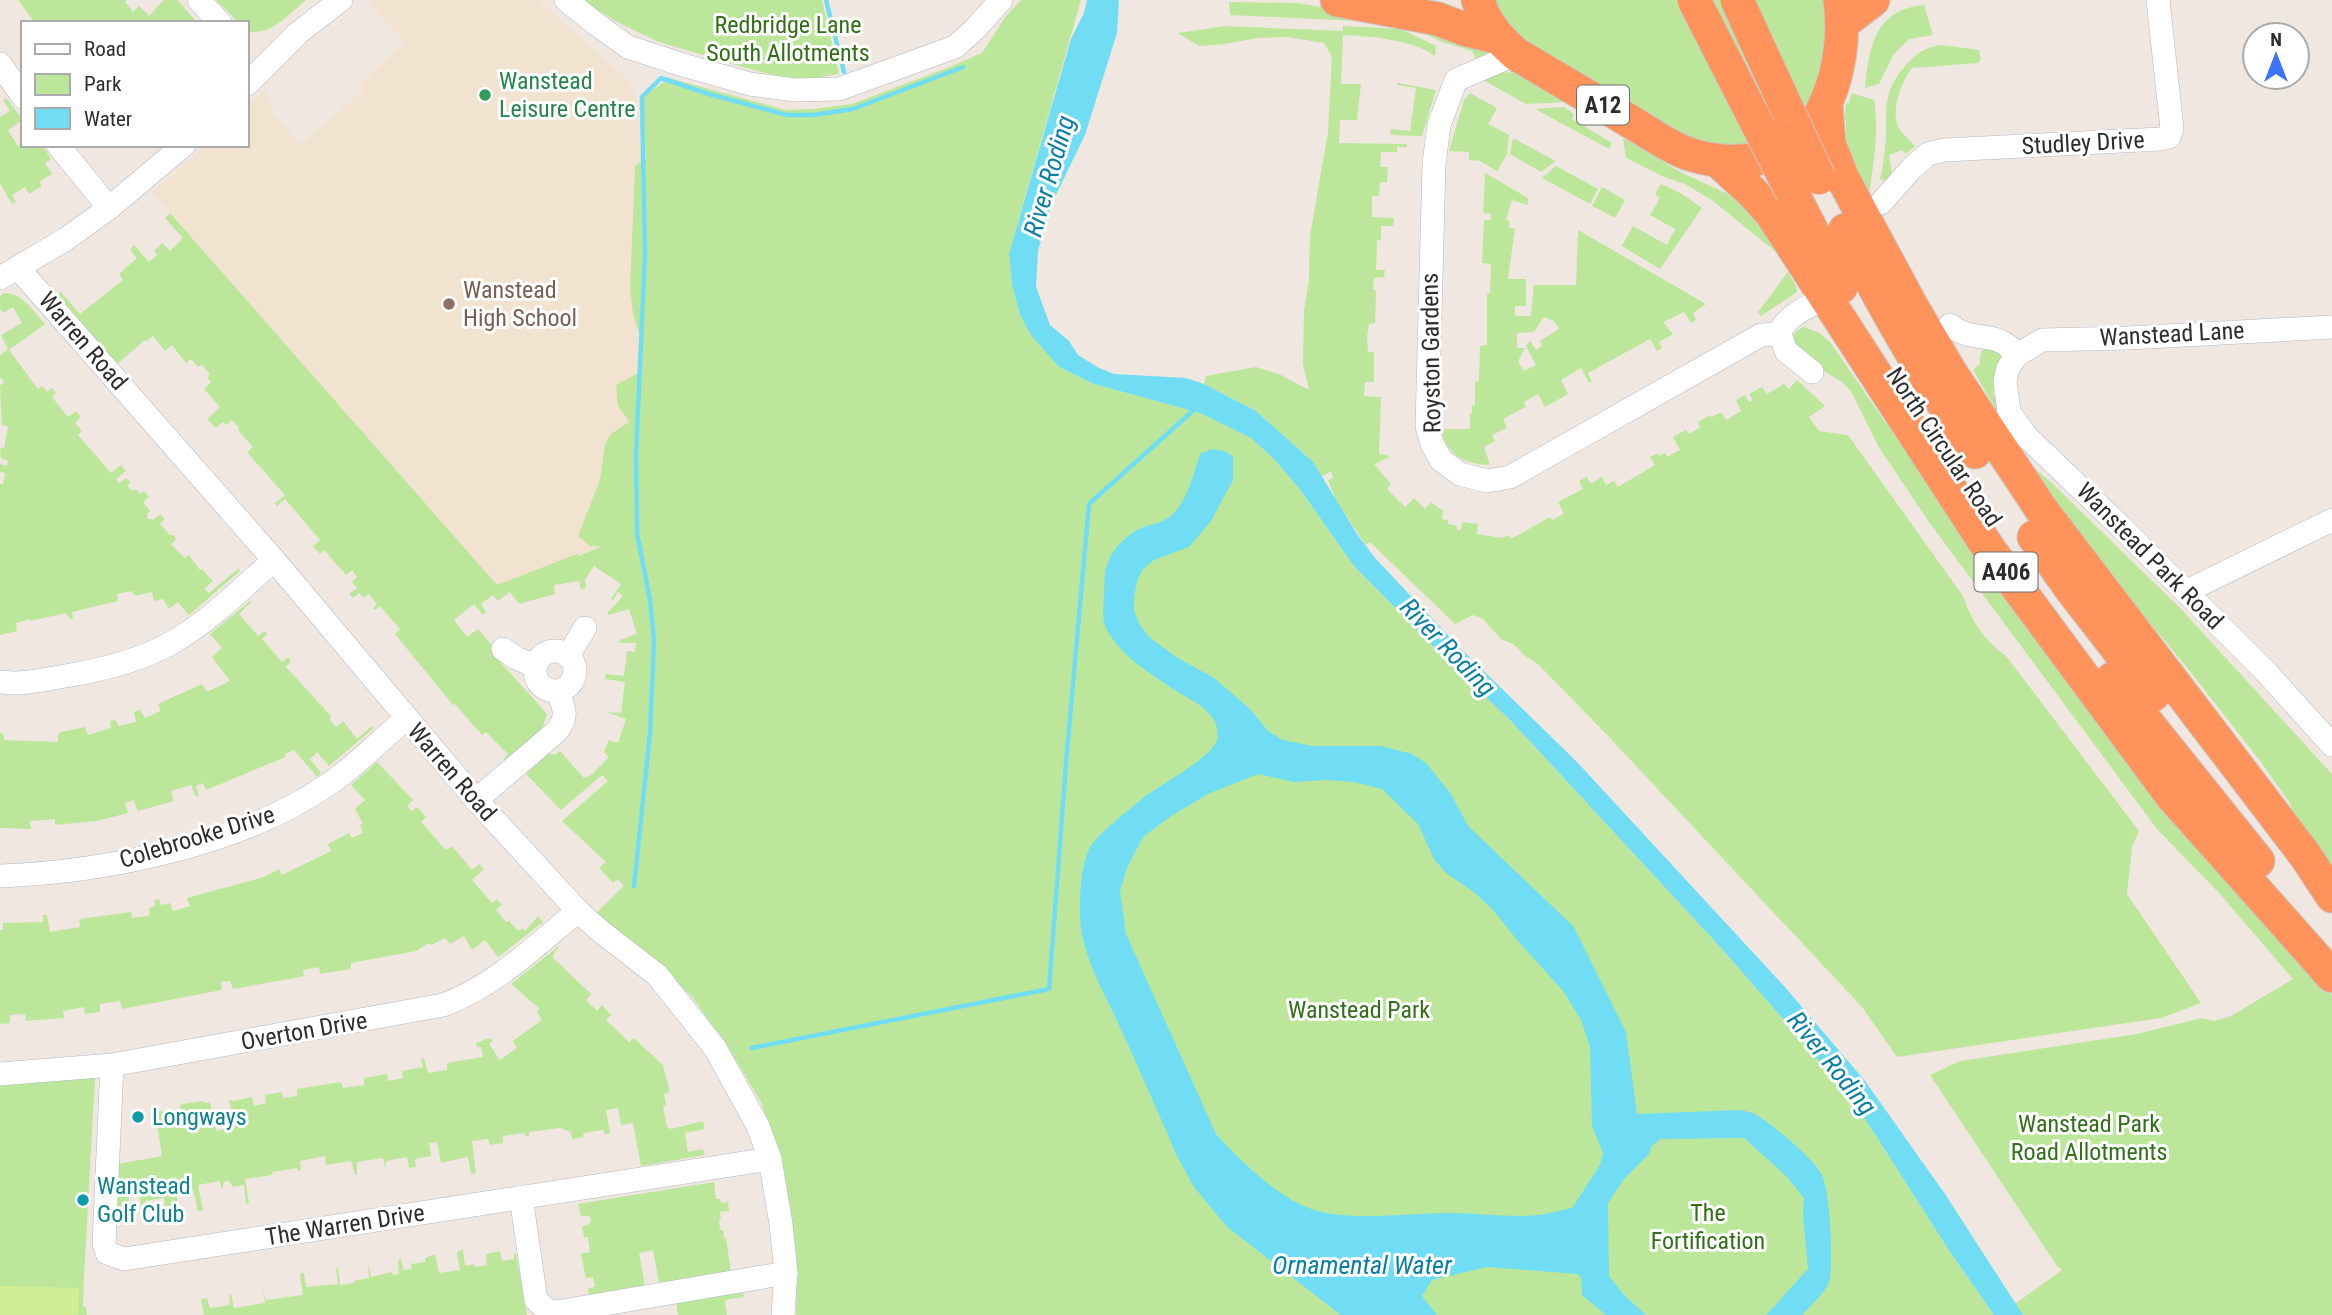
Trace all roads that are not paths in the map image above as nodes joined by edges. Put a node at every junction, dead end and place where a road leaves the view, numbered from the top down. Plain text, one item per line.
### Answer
1 (199, 0) edge
2 (341, 0) edge
3 (566, 0) edge
4 (1336, 0) edge
5 (1478, 0) edge
6 (1694, 0) edge
7 (1737, 0) edge
8 (1873, 0) edge
9 (2158, 0) edge
10 (995, 5) edge
11 (1842, 12) edge
12 (218, 21) edge
13 (1506, 46) junction
14 (0, 65) edge
15 (252, 69) edge
16 (21, 94) edge
17 (1826, 104) junction
18 (60, 147) edge
19 (182, 147) edge
20 (1717, 160) junction
21 (1805, 185) junction
22 (1881, 204) dead end
23 (109, 208) junction
24 (9, 273) edge
25 (1825, 298) junction
26 (1950, 325) dead end
27 (2332, 327) edge
28 (1770, 335) junction
29 (2017, 355) junction
30 (1812, 372) dead end
31 (2332, 520) edge
32 (274, 560) junction
33 (2186, 592) junction
34 (585, 628) dead end
35 (503, 649) dead end
36 (568, 656) junction
37 (536, 666) junction
38 (0, 682) edge
39 (558, 692) junction
40 (406, 719) junction
41 (2332, 745) edge
42 (475, 800) junction
43 (0, 876) edge
44 (2332, 896) edge
45 (578, 911) junction
46 (2332, 914) edge
47 (2332, 953) edge
48 (2332, 976) edge
49 (112, 1065) junction
50 (0, 1074) edge
51 (770, 1159) junction
52 (521, 1197) junction
53 (786, 1273) junction
54 (783, 1315) edge

1 - 12 street
2 - 15 street
3 - 10 street
4 - 13 highway, A12
5 - 13 highway
6 - 21 highway, North Circular Road / A406, bridge
7 - 21 highway, North Circular Road / A406, bridge
8 - 11 highway, A12
9 - 22 street, Studley Drive
11 - 17 highway, A12
13 - 20 highway, A12
13 - 28 street, Royston Gardens
14 - 16 street
17 - 20 highway, A12
17 - 44 highway, A406
18 - 23 street
19 - 23 street
20 - 25 highway, A406
21 - 46 highway, North Circular Road / A406
21 - 47 highway, North Circular Road / A406
23 - 24 street
24 - 32 street, Warren Road
25 - 28 street, Royston Gardens
25 - 48 highway, A406
26 - 29 street
27 - 29 street, Wanstead Lane
28 - 30 street
29 - 33 street, Wanstead Park Road
31 - 33 street
32 - 38 street
32 - 40 street, Warren Road
33 - 41 street, Wanstead Park Road
34 - 36 street
35 - 37 street
36 - 37 street
36 - 39 street
37 - 39 street
39 - 42 street
40 - 42 street, Warren Road
40 - 43 street, Colebrooke Drive
42 - 45 street, Warren Road
45 - 49 street, Overton Drive
45 - 51 street, Warren Road
49 - 50 street, Overton Drive
49 - 52 street, The Warren Drive
51 - 52 street, The Warren Drive
51 - 53 street, Warren Road
52 - 53 street
53 - 54 street, Warren Road

